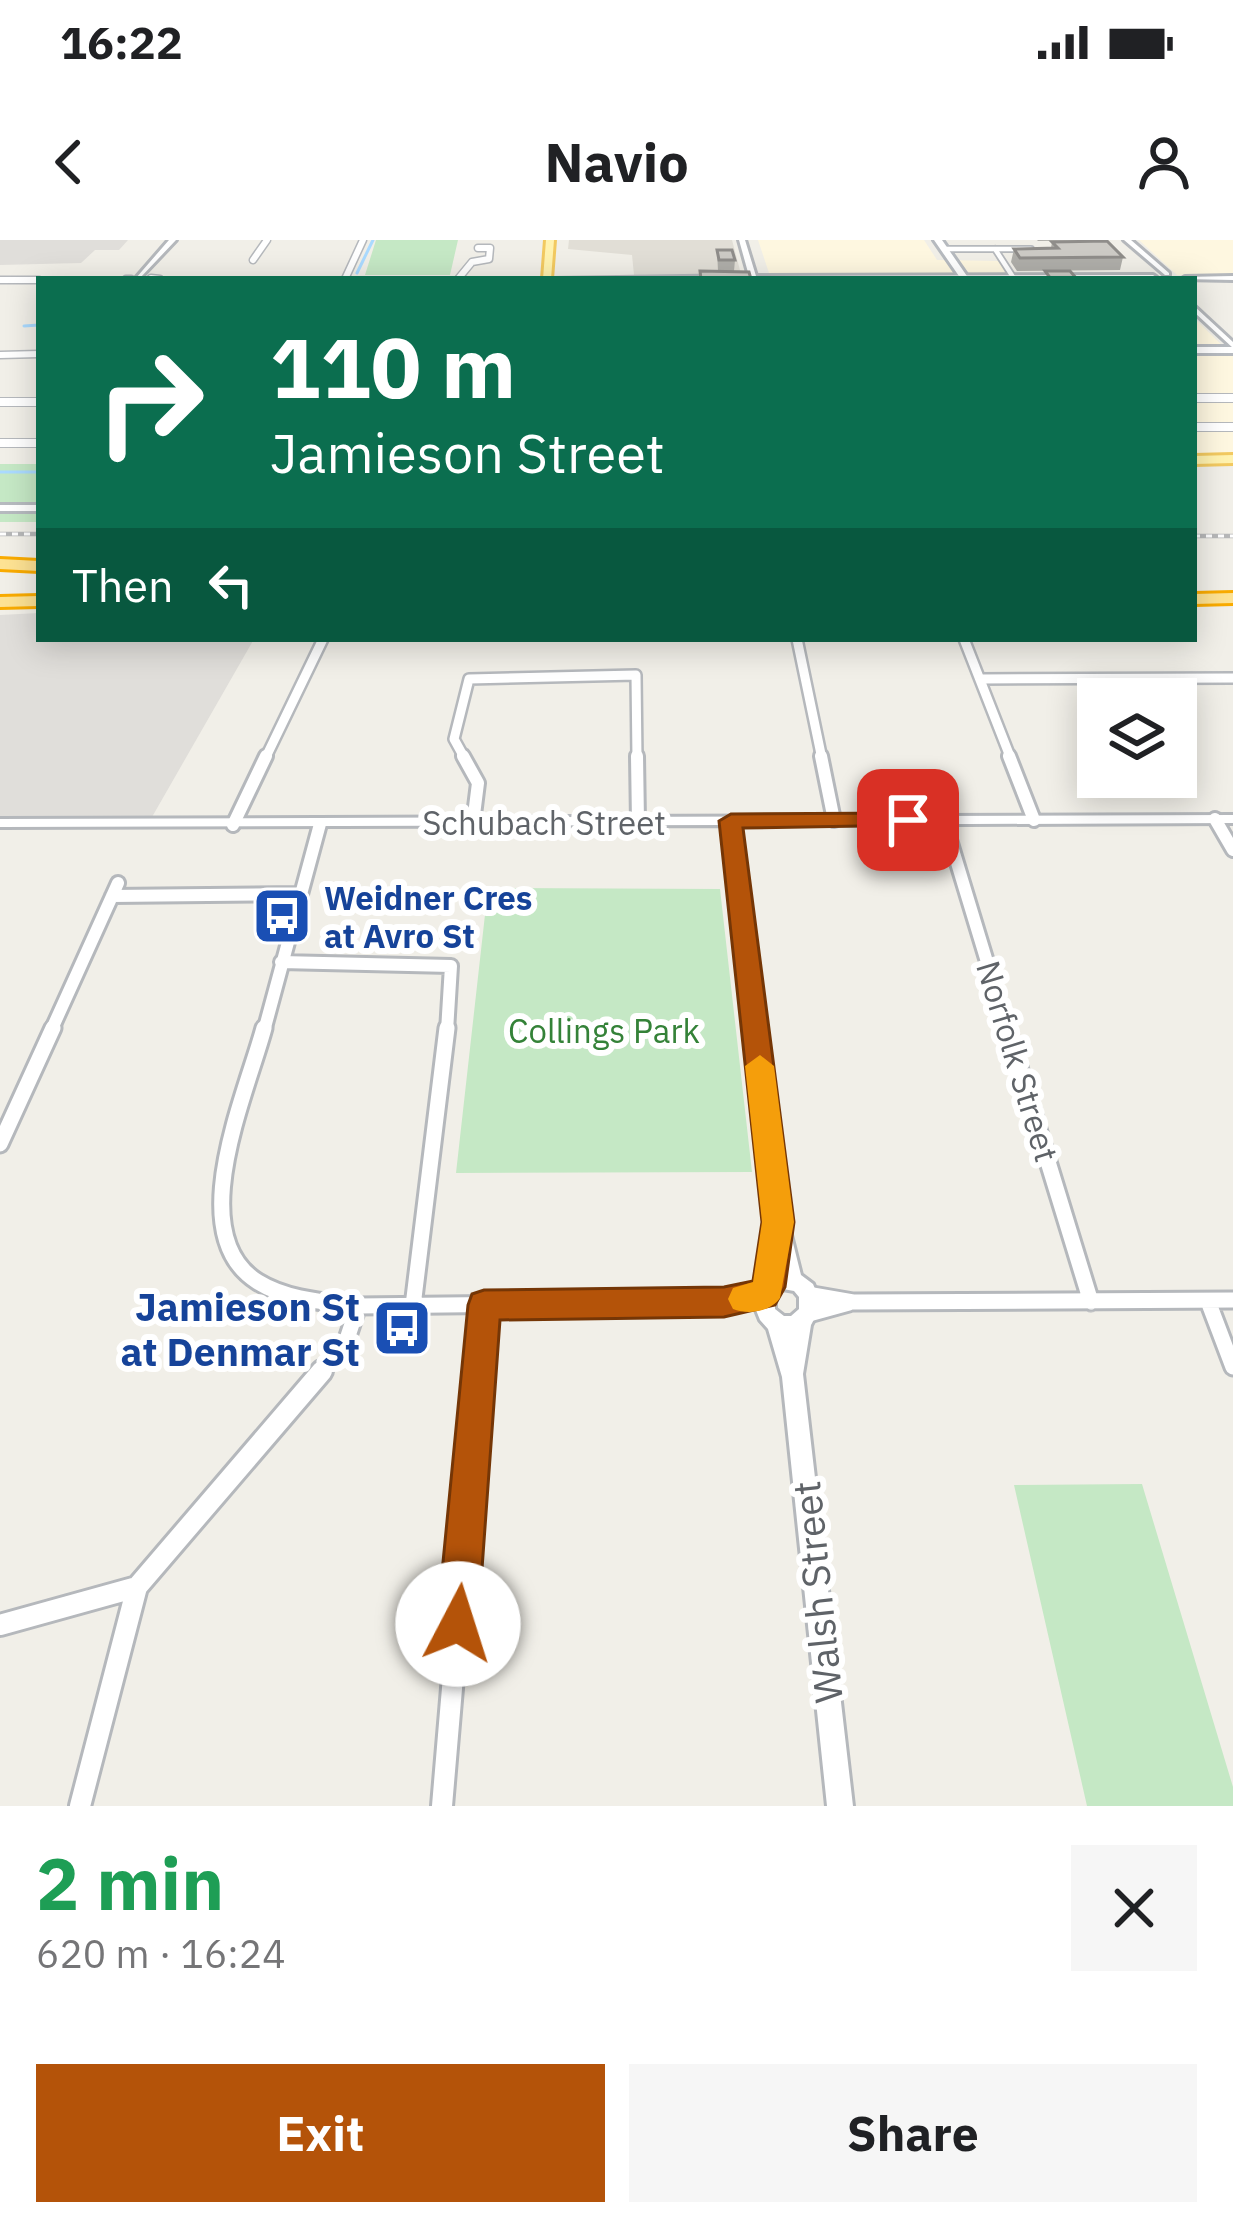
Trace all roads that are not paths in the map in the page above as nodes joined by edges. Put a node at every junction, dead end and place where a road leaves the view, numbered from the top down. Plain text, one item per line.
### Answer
1 (173, 240) edge
2 (267, 240) edge
3 (363, 240) edge
4 (554, 240) edge
5 (745, 240) edge
6 (1126, 240) edge
7 (479, 244) edge
8 (941, 245) edge
9 (995, 249) junction
10 (1042, 249) edge
11 (253, 260) dead end
12 (472, 262) junction
13 (141, 276) edge
14 (346, 276) edge
15 (460, 276) edge
16 (551, 276) edge
17 (755, 276) edge
18 (960, 276) edge
19 (1012, 276) edge
20 (1163, 276) edge
21 (1197, 278) edge
22 (1233, 278) edge
23 (0, 280) edge
24 (36, 280) edge
25 (1197, 307) edge
26 (1233, 345) edge
27 (1197, 350) edge
28 (36, 354) edge
29 (0, 355) edge
30 (1197, 398) edge
31 (1233, 398) edge
32 (36, 401) edge
33 (0, 402) edge
34 (1197, 427) edge
35 (1233, 427) edge
36 (0, 443) edge
37 (36, 443) edge
38 (1197, 462) edge
39 (1233, 462) edge
40 (0, 508) edge
41 (36, 508) edge
42 (0, 564) edge
43 (36, 566) edge
44 (0, 578) edge
45 (36, 579) edge
46 (1197, 584) edge
47 (1233, 584) edge
48 (0, 591) edge
49 (36, 591) edge
50 (1197, 598) edge
51 (1233, 598) edge
52 (36, 601) edge
53 (0, 602) edge
54 (322, 642) edge
55 (798, 642) edge
56 (965, 642) edge
57 (1233, 678) edge
58 (980, 679) junction
59 (1216, 819) junction
60 (1233, 819) edge
61 (834, 820) junction
62 (944, 820) junction
63 (1034, 820) junction
64 (731, 821) junction
65 (638, 822) junction
66 (0, 823) edge
67 (473, 823) junction
68 (320, 824) junction
69 (233, 825) junction
70 (1233, 850) edge
71 (299, 894) junction
72 (281, 962) junction
73 (1, 1137) edge
74 (778, 1222) junction
75 (766, 1291) junction
76 (1208, 1300) junction
77 (1233, 1300) edge
78 (724, 1302) junction
79 (1091, 1302) junction
80 (803, 1303) junction
81 (484, 1305) junction
82 (358, 1306) junction
83 (413, 1306) junction
84 (773, 1320) junction
85 (1233, 1366) edge
86 (793, 1377) junction
87 (137, 1587) junction
88 (0, 1624) edge
89 (80, 1806) edge
90 (442, 1806) edge
91 (841, 1806) edge

1 - 13 street
2 - 11 street
3 - 14 street
4 - 16 main road
5 - 17 street
6 - 20 street
7 - 12 street
7 - 12 street
8 - 9 street
8 - 18 main road
9 - 10 street
9 - 19 street
12 - 15 street
21 - 22 street
23 - 24 street
25 - 26 street
26 - 27 main road
28 - 29 street
30 - 31 street
32 - 33 street
34 - 35 street
36 - 37 street
38 - 39 main road
40 - 41 main road
42 - 43 highway
44 - 45 highway
46 - 47 highway
48 - 49 highway
50 - 51 highway
52 - 53 highway
54 - 69 street
55 - 61 street
56 - 58 street
57 - 58 street
58 - 63 street
59 - 60 street, Schubach Street
59 - 63 street, Schubach Street
59 - 70 street
61 - 62 street, Schubach Street
61 - 64 street, Schubach Street
62 - 63 street, Schubach Street
62 - 79 street, Norfolk Street
64 - 65 street, Schubach Street
64 - 74 street, Walsh Street
65 - 67 street, Schubach Street
65 - 67 street
66 - 69 street, Schubach Street
67 - 68 street, Schubach Street
68 - 69 street, Schubach Street
68 - 71 street
71 - 72 street
71 - 73 street
72 - 82 street
72 - 83 street
74 - 75 street, Walsh Street
74 - 80 street, Walsh Street
75 - 78 street
75 - 80 street
75 - 84 street, Walsh Street
76 - 77 street
76 - 79 street
76 - 85 street
78 - 81 street
78 - 84 street
79 - 80 street
80 - 84 street
80 - 86 street, Walsh Street
81 - 83 street
81 - 90 street
82 - 83 street
82 - 87 street
84 - 86 street, Walsh Street
86 - 91 street, Walsh Street
87 - 88 street
87 - 89 street

